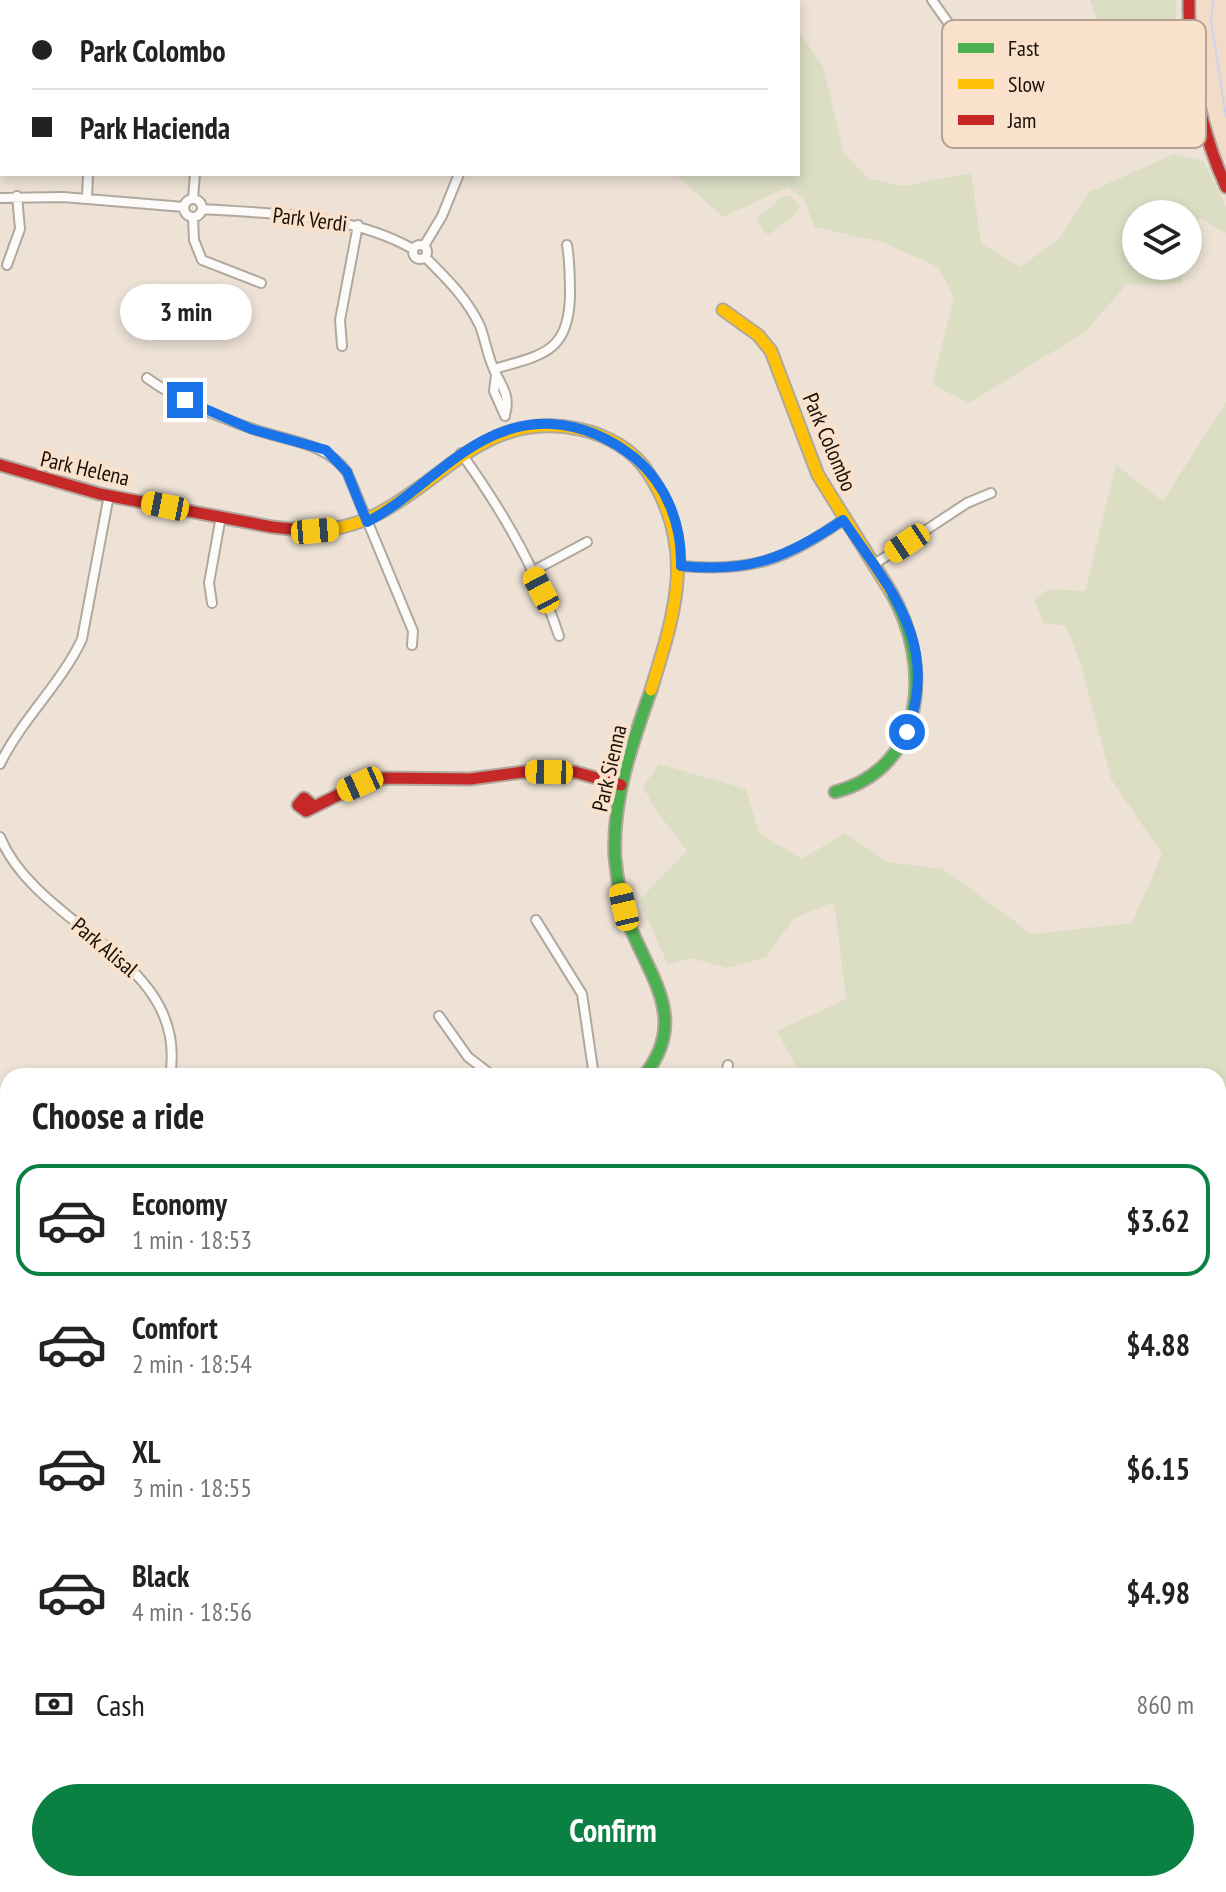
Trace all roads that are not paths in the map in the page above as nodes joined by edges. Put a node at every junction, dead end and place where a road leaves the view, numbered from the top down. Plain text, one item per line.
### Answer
1 (932, 0) edge
2 (946, 20) edge
3 (1206, 136) edge
4 (88, 176) edge
5 (195, 176) edge
6 (458, 176) edge
7 (1226, 187) edge
8 (17, 196) junction
9 (0, 198) edge
10 (87, 199) junction
11 (193, 199) junction
12 (184, 207) junction
13 (202, 209) junction
14 (193, 217) junction
15 (358, 225) junction
16 (567, 245) dead end
17 (424, 246) junction
18 (413, 249) junction
19 (425, 257) junction
20 (7, 265) dead end
21 (261, 283) dead end
22 (723, 310) dead end
23 (342, 346) dead end
24 (495, 372) junction
25 (147, 378) dead end
26 (506, 393) junction
27 (495, 396) junction
28 (505, 415) junction
29 (509, 428) junction
30 (461, 453) junction
31 (0, 466) edge
32 (991, 493) dead end
33 (109, 495) junction
34 (671, 507) joint
35 (221, 516) junction
36 (843, 520) junction
37 (367, 522) junction
38 (587, 542) dead end
39 (873, 565) junction
40 (681, 566) junction
41 (531, 572) junction
42 (212, 603) dead end
43 (559, 636) dead end
44 (412, 645) dead end
45 (0, 764) edge
46 (621, 785) junction
47 (835, 792) dead end
48 (312, 805) dead end
49 (0, 837) edge
50 (536, 920) dead end
51 (439, 1016) dead end
52 (728, 1065) dead end
53 (170, 1068) edge
54 (482, 1068) edge
55 (592, 1068) edge
56 (649, 1068) edge
57 (727, 1068) edge

1 - 2 street
3 - 7 street
4 - 10 street
5 - 11 street
6 - 17 street
8 - 9 street
8 - 10 street
8 - 20 street
10 - 12 street
11 - 12 street
11 - 13 street
12 - 14 street
13 - 14 street
13 - 15 street, Park Verdi
14 - 21 street
15 - 18 street, Park Verdi
15 - 23 street
16 - 24 street
17 - 18 street
17 - 19 street
18 - 19 street, Park Verdi
19 - 24 street, Park Verdi
22 - 36 street, Park Colombo
24 - 26 street, Park Verdi
24 - 27 street, Park Verdi
25 - 37 street
26 - 27 street
26 - 28 street
27 - 28 street
28 - 29 street
29 - 30 street, Park Helena
29 - 34 street, Park Helena
30 - 37 street, Park Helena
30 - 41 street
31 - 33 street, Park Helena
32 - 39 street
33 - 35 street, Park Helena
33 - 45 street
34 - 40 street, Park Sienna
35 - 37 street, Park Helena
35 - 42 street
36 - 39 street, Park Colombo
36 - 40 street
37 - 44 street
38 - 41 street
39 - 47 street, Park Colombo
40 - 46 street, Park Sienna
41 - 43 street
46 - 48 street
46 - 56 street, Park Sienna
49 - 53 street, Park Alisal
50 - 55 street
51 - 54 street
52 - 57 street

